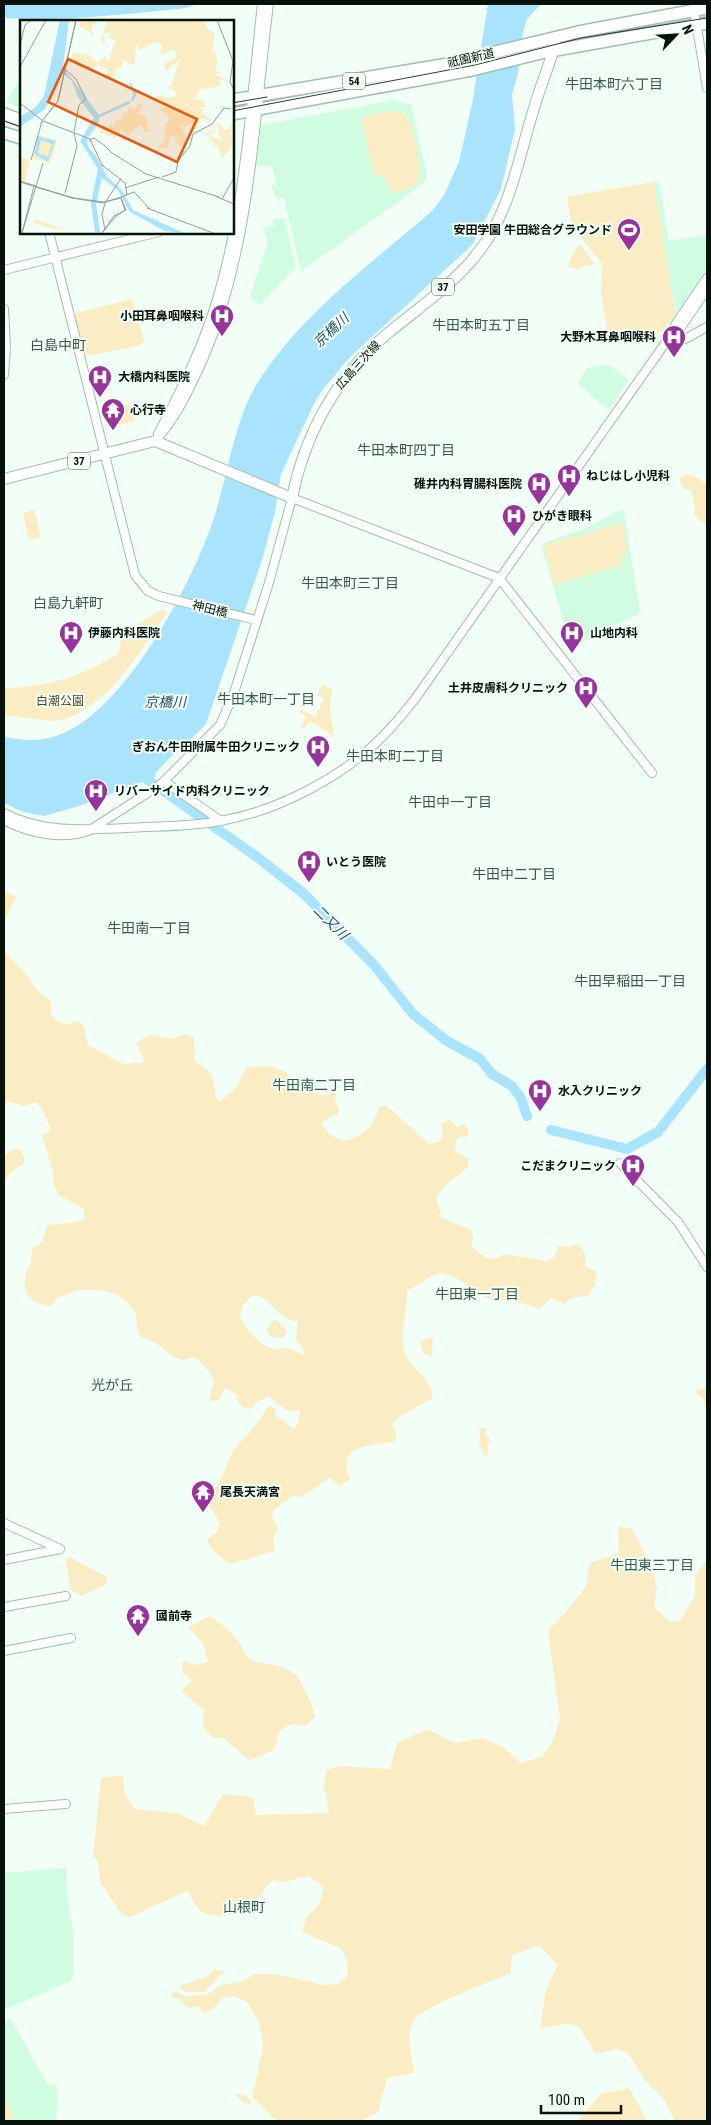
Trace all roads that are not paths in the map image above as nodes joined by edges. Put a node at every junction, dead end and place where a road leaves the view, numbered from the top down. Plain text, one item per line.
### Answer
1 (265, 6) edge
2 (694, 7) edge
3 (707, 8) edge
4 (702, 23) edge
5 (551, 38) junction
6 (548, 51) junction
7 (707, 88) edge
8 (255, 97) junction
9 (234, 100) edge
10 (253, 111) junction
11 (4, 114) edge
12 (234, 114) edge
13 (20, 120) edge
14 (4, 133) edge
15 (20, 138) edge
16 (244, 211) junction
17 (234, 214) edge
18 (49, 234) edge
19 (151, 234) edge
20 (230, 234) edge
21 (55, 258) junction
22 (4, 270) edge
23 (707, 278) edge
24 (707, 289) edge
25 (4, 309) edge
26 (707, 327) edge
27 (673, 332) junction
28 (4, 376) edge
29 (155, 440) junction
30 (105, 454) junction
31 (4, 479) edge
32 (288, 496) junction
33 (499, 578) junction
34 (252, 619) junction
35 (652, 773) dead end
36 (159, 785) junction
37 (4, 813) edge
38 (4, 820) edge
39 (220, 821) junction
40 (90, 830) junction
41 (620, 1163) dead end
42 (707, 1267) edge
43 (4, 1523) edge
44 (4, 1560) edge
45 (66, 1596) dead end
46 (4, 1607) edge
47 (71, 1638) dead end
48 (4, 1651) edge
49 (66, 1804) dead end
50 (4, 1808) edge

1 - 8 street
2 - 3 highway, 祇園新道 / 54
2 - 4 street
2 - 5 highway, 祇園新道 / 54
4 - 6 highway, 祇園新道 / 54
4 - 7 street
5 - 6 main road, 広島三次線 / 37
5 - 8 highway, 祇園新道 / 54
6 - 10 highway, 祇園新道 / 54
6 - 32 main road, 広島三次線 / 37
8 - 9 highway, 祇園新道 / 54
8 - 10 street
10 - 12 highway, 祇園新道 / 54
10 - 16 street
10 - 17 street
11 - 13 highway
14 - 15 highway
16 - 17 street
16 - 29 street
18 - 21 street, 神田橋
19 - 21 street
20 - 29 street
21 - 22 street
21 - 30 street, 神田橋
23 - 27 street
24 - 27 street
25 - 28 street
26 - 27 street
27 - 33 street
29 - 30 main road, 37
29 - 32 main road
30 - 31 main road, 37
30 - 34 street, 神田橋
32 - 33 street
32 - 34 street
33 - 35 street
33 - 39 street
34 - 36 street
36 - 39 street
36 - 40 street
37 - 40 street
38 - 40 street
39 - 40 street
41 - 42 street
43 - 44 street
45 - 46 street
47 - 48 street
49 - 50 street

